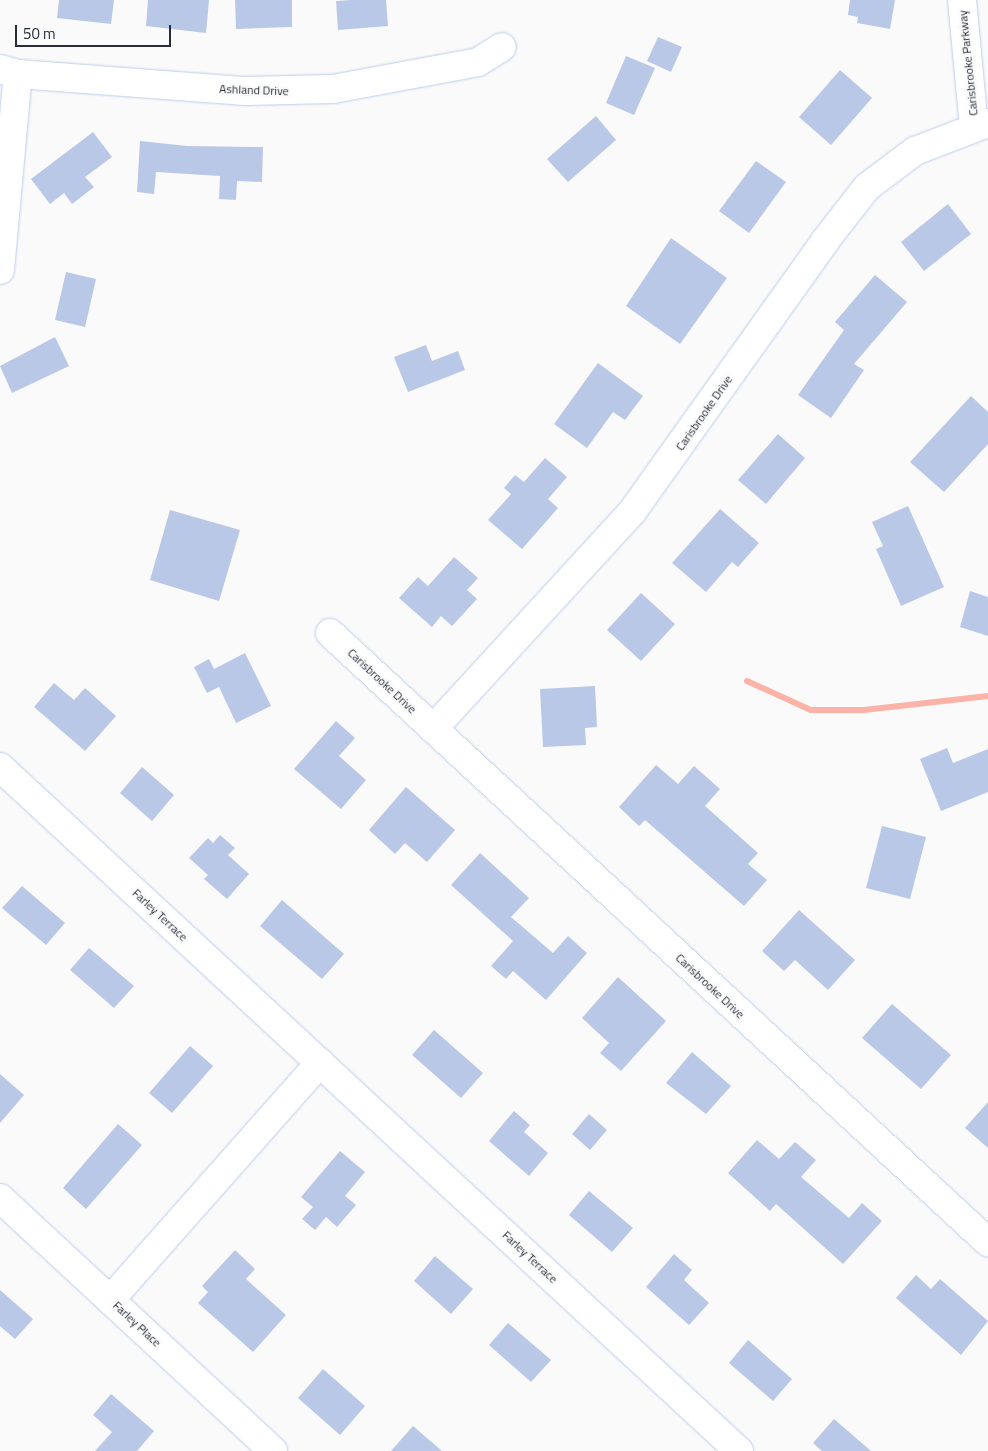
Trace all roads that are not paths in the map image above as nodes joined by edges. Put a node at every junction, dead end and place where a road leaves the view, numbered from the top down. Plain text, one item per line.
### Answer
1 (962, 0) edge
2 (502, 47) dead end
3 (9, 71) edge
4 (981, 125) edge
5 (0, 270) edge
6 (330, 633) dead end
7 (433, 729) junction
8 (0, 767) edge
9 (320, 1063) junction
10 (0, 1198) edge
11 (988, 1242) edge
12 (110, 1300) junction
13 (273, 1451) edge
14 (739, 1451) edge

1 - 4 street, Carisbrooke Parkway
2 - 3 street, Ashland Drive
3 - 5 street
4 - 7 street, Carisbrooke Drive
6 - 7 street, Carisbrooke Drive
7 - 11 street, Carisbrooke Drive
8 - 9 street, Farley Terrace
9 - 12 street
9 - 14 street, Farley Terrace
10 - 12 street, Farley Place
12 - 13 street, Farley Place

